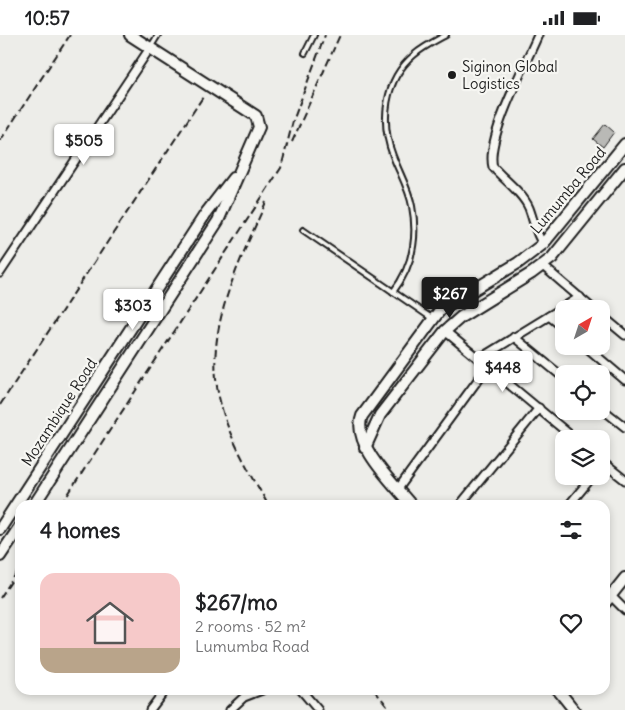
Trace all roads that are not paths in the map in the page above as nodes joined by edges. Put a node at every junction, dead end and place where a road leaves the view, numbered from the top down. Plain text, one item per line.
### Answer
1 (130, 35) edge
2 (158, 35) edge
3 (314, 35) edge
4 (446, 35) edge
5 (538, 35) edge
6 (150, 47) junction
7 (305, 53) dead end
8 (625, 144) edge
9 (244, 163) junction
10 (625, 168) edge
11 (303, 230) dead end
12 (544, 244) junction
13 (542, 266) junction
14 (0, 273) edge
15 (393, 292) junction
16 (580, 297) junction
17 (583, 300) edge
18 (549, 316) junction
19 (433, 319) junction
20 (555, 321) edge
21 (610, 322) edge
22 (445, 331) junction
23 (625, 335) edge
24 (514, 337) junction
25 (596, 355) edge
26 (479, 359) junction
27 (488, 366) junction
28 (555, 371) edge
29 (625, 380) edge
30 (387, 383) junction
31 (398, 391) junction
32 (538, 408) junction
33 (610, 415) edge
34 (625, 427) edge
35 (564, 430) edge
36 (365, 448) junction
37 (610, 469) edge
38 (625, 480) edge
39 (585, 485) edge
40 (398, 489) junction
41 (19, 500) edge
42 (37, 500) edge
43 (407, 500) edge
44 (464, 500) edge
45 (573, 500) edge
46 (15, 506) edge
47 (0, 529) edge
48 (15, 534) edge
49 (0, 556) edge
50 (625, 578) edge
51 (610, 597) edge
52 (610, 601) edge
53 (625, 610) edge
54 (161, 695) edge
55 (250, 695) edge
56 (305, 695) edge
57 (562, 695) edge
58 (150, 710) edge
59 (230, 710) edge
60 (318, 710) edge
61 (574, 710) edge

1 - 6 street, Mozambique Road
2 - 6 lane
3 - 7 lane
4 - 15 lane
5 - 12 street
6 - 9 street, Mozambique Road
6 - 14 street
8 - 12 street, Lumumba Road
9 - 41 street, Mozambique Road
9 - 42 street, Mozambique Road
10 - 13 street, Lumumba Road
11 - 15 lane
12 - 19 street, Lumumba Road
13 - 16 street
13 - 22 street, Lumumba Road
15 - 19 lane
16 - 17 street
16 - 18 street
18 - 20 street
18 - 24 street
19 - 30 street, Lumumba Road
21 - 23 street
22 - 26 street
22 - 31 street, Lumumba Road
24 - 26 street
24 - 28 street
25 - 29 street
26 - 27 street
27 - 32 street
27 - 40 street
30 - 31 street
30 - 36 street, Lumumba Road
31 - 36 street, Lumumba Road
32 - 35 street
32 - 44 street
33 - 34 street
36 - 40 street
37 - 38 street
39 - 45 street
40 - 43 street
46 - 47 street, Mozambique Road
48 - 49 street
50 - 51 street
52 - 53 street
54 - 58 street
55 - 59 street
56 - 60 street
57 - 61 street

